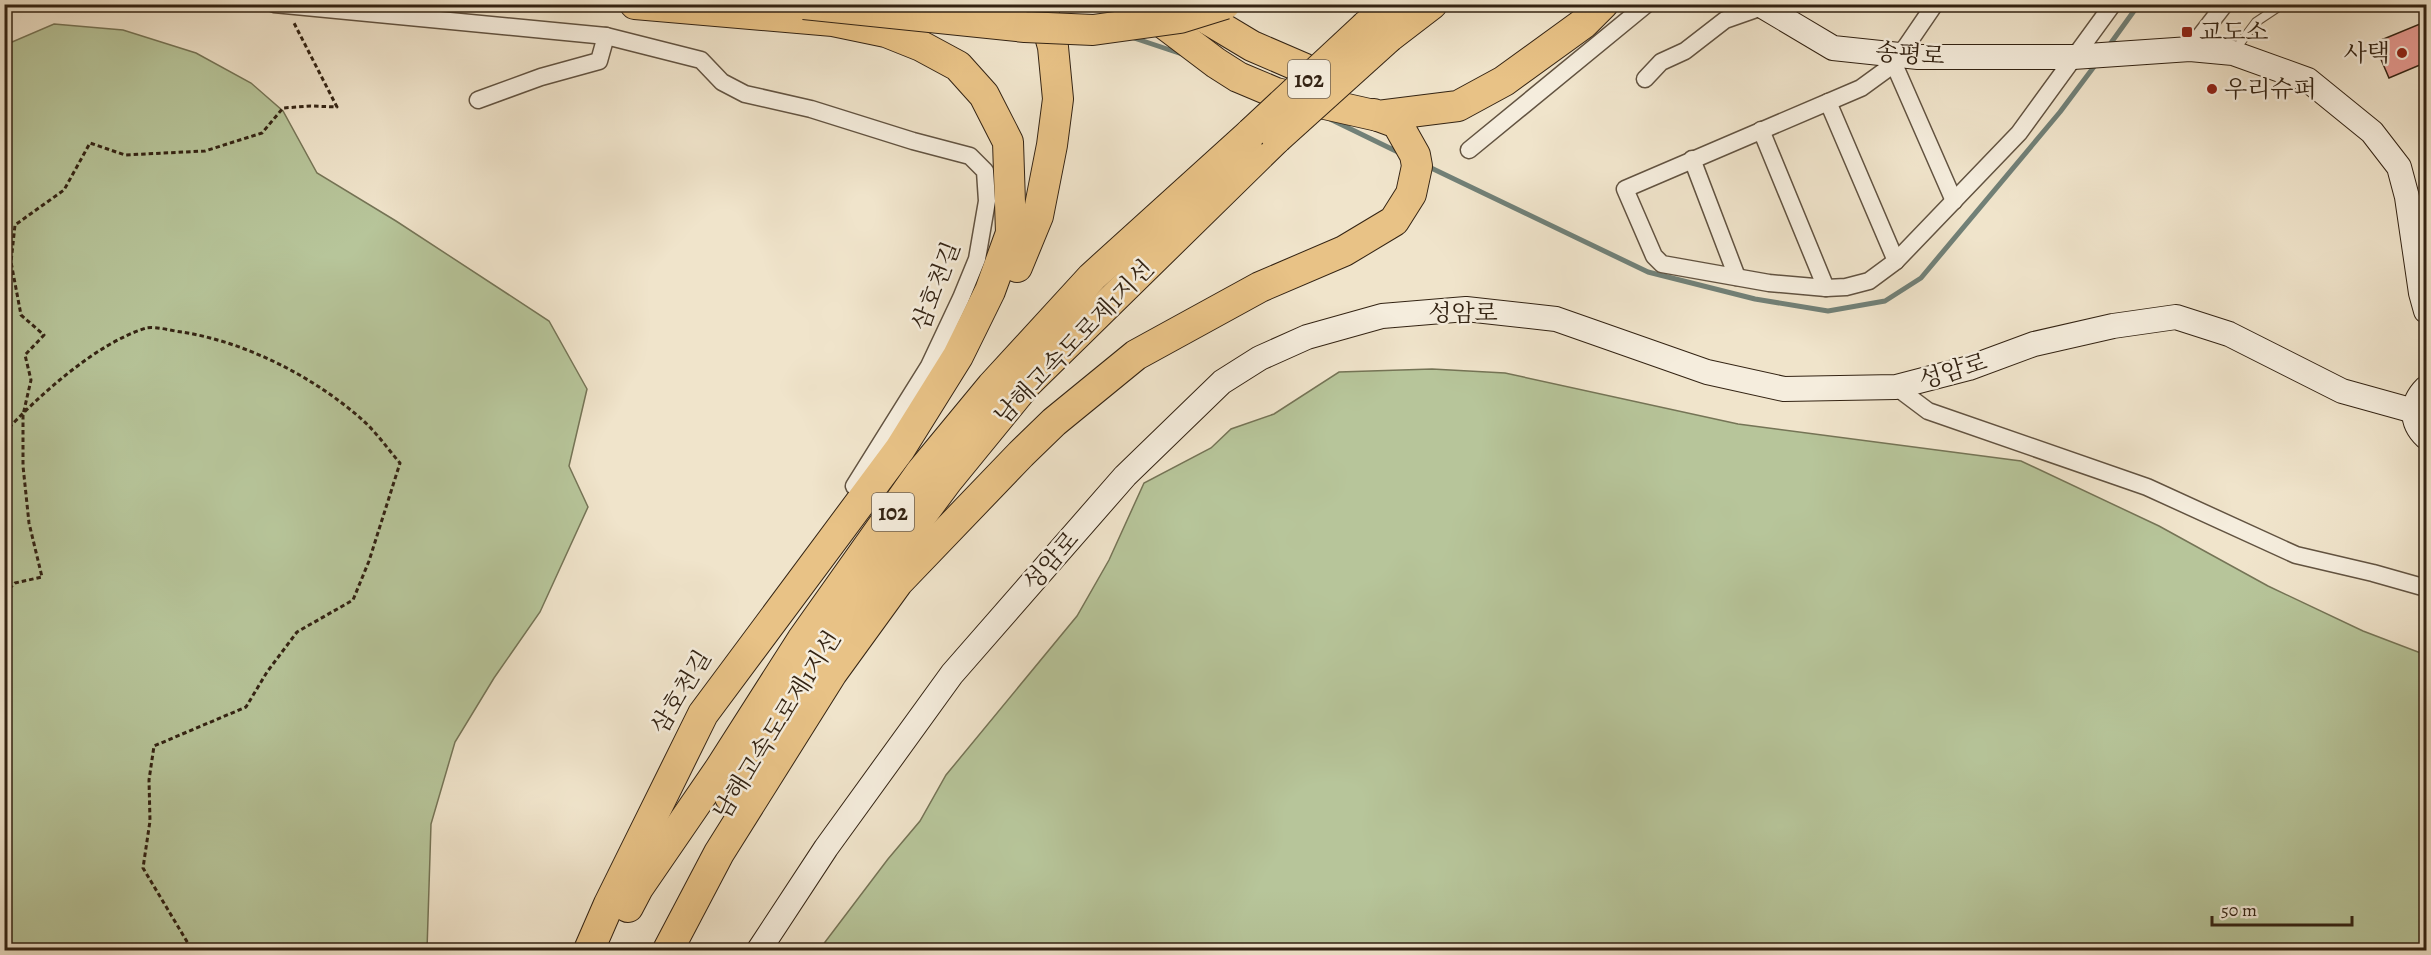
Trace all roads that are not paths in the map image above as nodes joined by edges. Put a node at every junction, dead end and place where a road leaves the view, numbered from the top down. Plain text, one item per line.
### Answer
1 (635, 4) edge
2 (804, 4) edge
3 (992, 4) edge
4 (1138, 4) edge
5 (1182, 4) edge
6 (1225, 4) edge
7 (1391, 4) edge
8 (1432, 4) edge
9 (1603, 4) edge
10 (1647, 4) edge
11 (1935, 4) edge
12 (2113, 4) edge
13 (2224, 4) edge
14 (2283, 4) edge
15 (280, 5) edge
16 (1023, 6) edge
17 (1760, 6) edge
18 (1377, 31) junction
19 (606, 36) junction
20 (2190, 49) junction
21 (2232, 53) junction
22 (2073, 57) junction
23 (1896, 59) junction
24 (1645, 79) dead end
25 (478, 100) dead end
26 (1828, 102) junction
27 (1378, 116) junction
28 (1761, 130) junction
29 (1264, 135) junction
30 (1469, 150) dead end
31 (1692, 159) junction
32 (1954, 201) junction
33 (1896, 261) junction
34 (1737, 276) junction
35 (1826, 288) junction
36 (2426, 310) edge
37 (1896, 387) junction
38 (2427, 388) edge
39 (2414, 411) junction
40 (2427, 437) edge
41 (2427, 588) edge
42 (638, 888) junction
43 (574, 951) edge
44 (589, 951) edge
45 (608, 951) edge
46 (648, 951) edge
47 (668, 951) edge
48 (759, 951) edge

1 - 44 highway
2 - 6 highway, bridge
3 - 16 street
4 - 27 highway
5 - 27 highway
7 - 18 highway, 남해고속도로제1지선 / 102
8 - 18 highway, 남해고속도로제1지선 / 102
9 - 27 highway
10 - 30 street
11 - 23 street
12 - 22 street
13 - 20 street
14 - 21 lane
15 - 19 street, 삼호천길
16 - 42 highway
17 - 23 main road, 송평로
17 - 24 street
18 - 29 highway, 남해고속도로제1지선 / 102, bridge
19 - 25 street
19 - 43 street, 삼호천길
20 - 21 main road
20 - 22 main road, 송평로
21 - 36 main road
22 - 23 main road, 송평로
22 - 32 street
23 - 26 street
23 - 32 street
26 - 28 street
26 - 33 street
27 - 47 highway
28 - 31 street
28 - 35 street
29 - 42 highway, 남해고속도로제1지선 / 102
29 - 46 highway, 남해고속도로제1지선 / 102
31 - 34 street
31 - 34 street
32 - 33 street
33 - 35 street
34 - 35 street
37 - 39 main road, 성암로
37 - 41 street
37 - 48 main road, 성암로
38 - 39 main road
39 - 40 main road
42 - 45 highway, 남해고속도로제1지선 / 102

